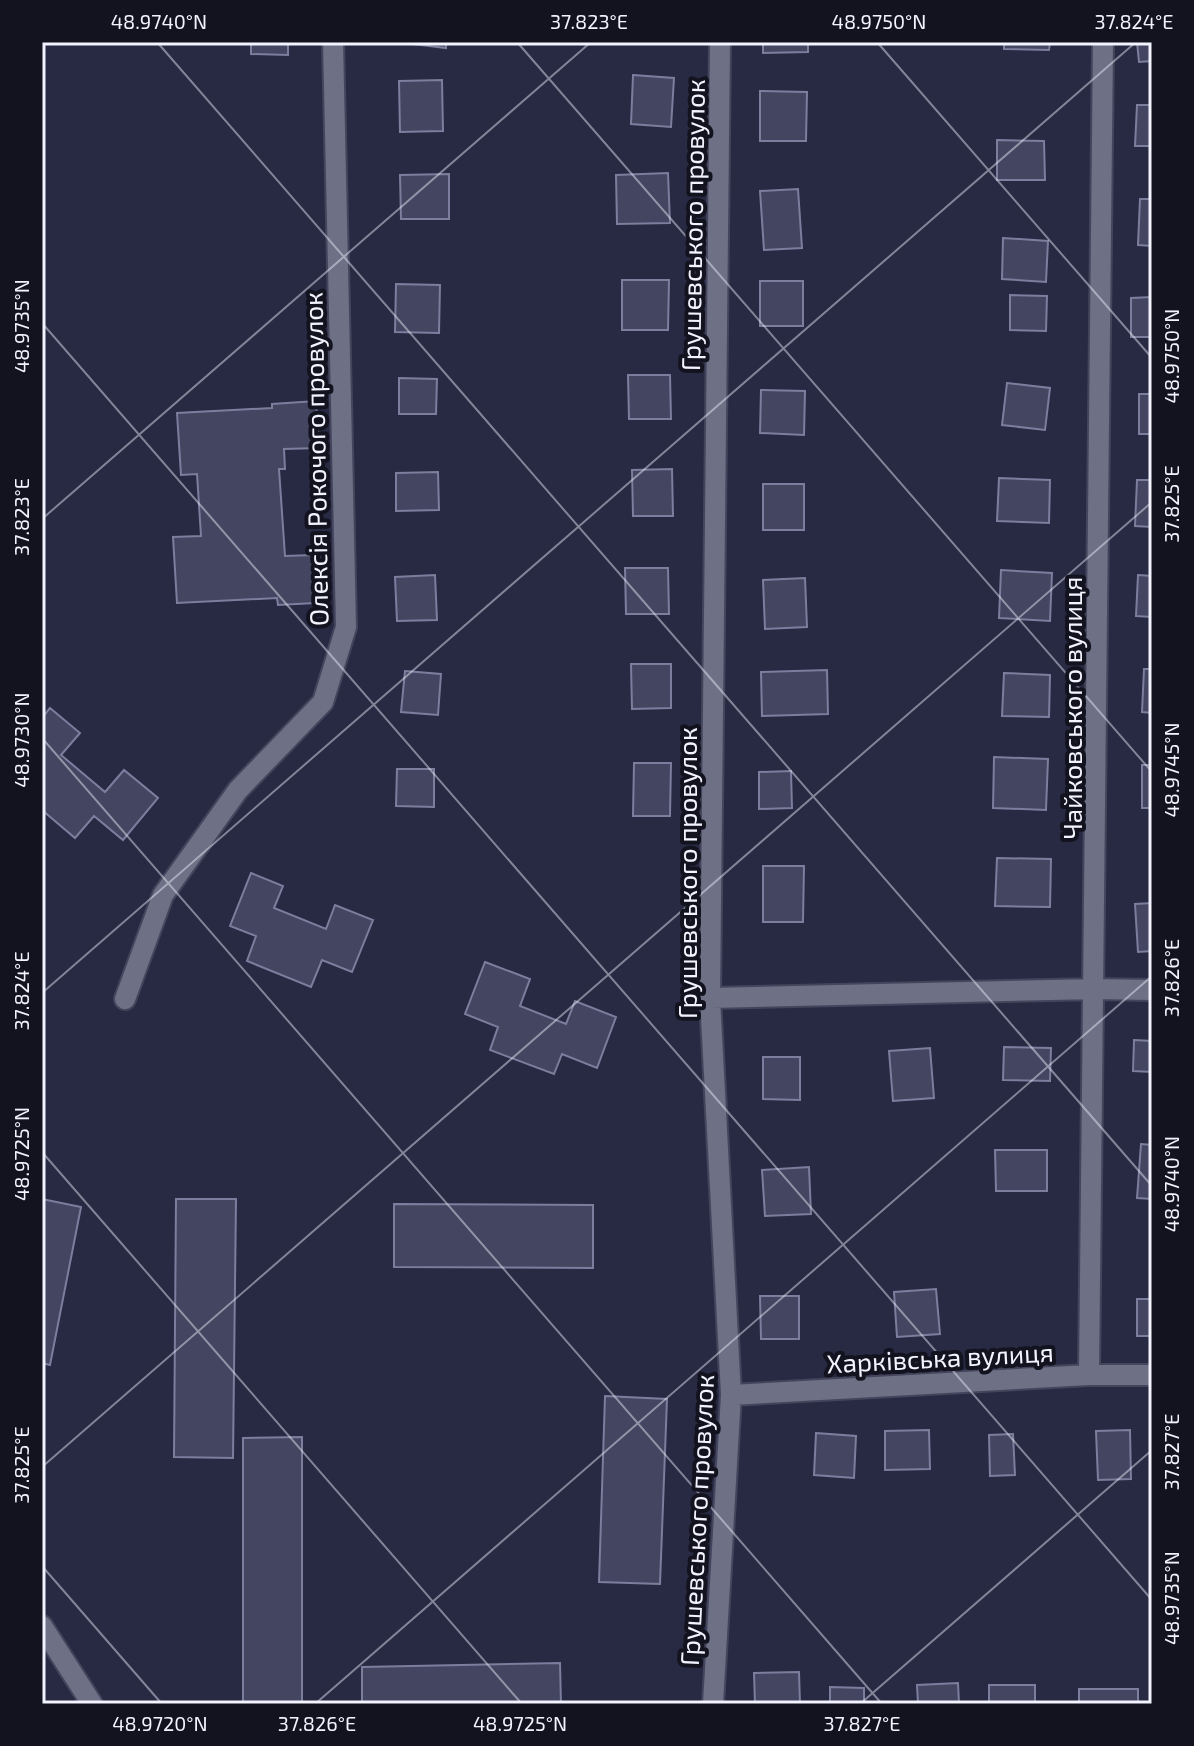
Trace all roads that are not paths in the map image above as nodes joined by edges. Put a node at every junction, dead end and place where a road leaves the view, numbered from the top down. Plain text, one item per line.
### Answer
1 (333, 42) edge
2 (720, 42) edge
3 (1103, 42) edge
4 (1095, 989) junction
5 (1152, 990) edge
6 (710, 998) junction
7 (125, 999) dead end
8 (1089, 1375) junction
9 (1152, 1375) edge
10 (731, 1395) junction
11 (42, 1626) edge
12 (92, 1704) edge
13 (713, 1704) edge

1 - 7 street, Олексія Рокочого провулок
2 - 6 street, Грушевського провулок
3 - 4 street, Чайковського вулиця
4 - 5 street
4 - 6 street
4 - 8 street, Чайковського вулиця
6 - 10 street, Грушевського провулок
8 - 9 street, Харківська вулиця
8 - 10 street, Харківська вулиця
10 - 13 street, Грушевського провулок
11 - 12 street

